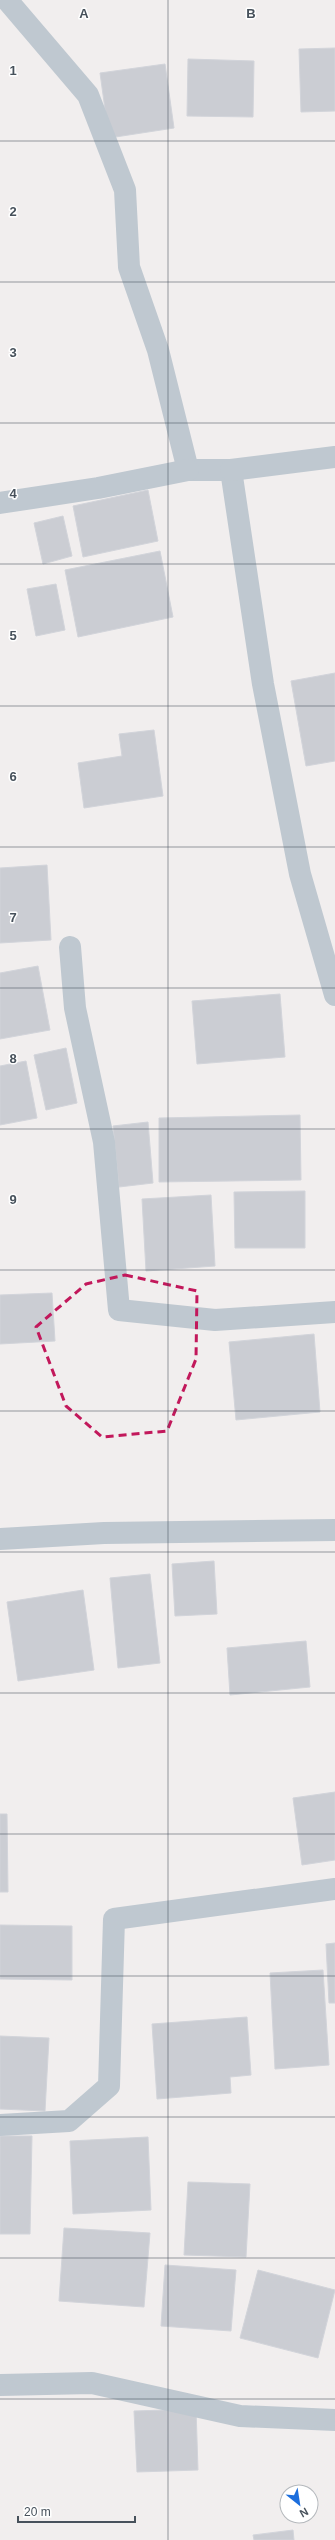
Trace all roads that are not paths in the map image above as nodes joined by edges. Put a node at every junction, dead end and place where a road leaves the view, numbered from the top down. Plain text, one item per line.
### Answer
1 (8, 0) edge
2 (335, 457) edge
3 (188, 470) junction
4 (231, 470) junction
5 (0, 503) edge
6 (70, 947) dead end
7 (335, 995) edge
8 (335, 1312) edge
9 (335, 1530) edge
10 (0, 1539) edge
11 (335, 1889) edge
12 (0, 2125) edge
13 (0, 2385) edge
14 (335, 2420) edge

1 - 3 street
2 - 4 street
3 - 4 street
3 - 5 street
4 - 7 street
6 - 8 street
9 - 10 street
11 - 12 street
13 - 14 street

